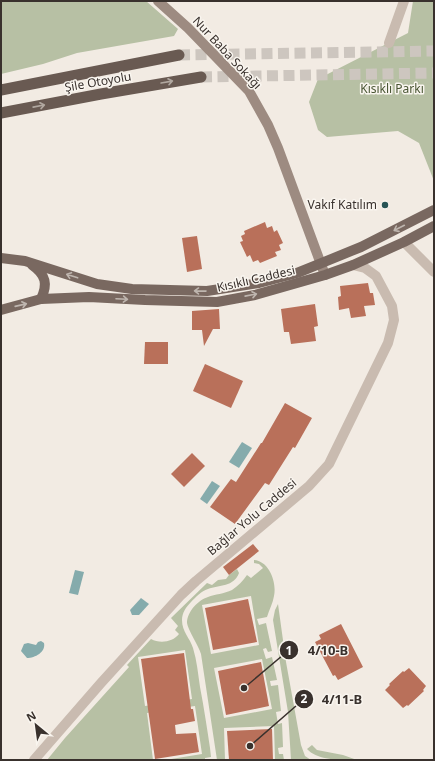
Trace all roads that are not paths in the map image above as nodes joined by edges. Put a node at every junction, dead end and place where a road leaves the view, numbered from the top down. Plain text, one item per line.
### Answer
1 (158, 1) edge
2 (404, 1) edge
3 (389, 43) dead end
4 (178, 55) tunnel mouth
5 (200, 77) tunnel mouth
6 (1, 89) edge
7 (1, 113) edge
8 (434, 210) edge
9 (434, 226) edge
10 (404, 242) junction
11 (1, 258) edge
12 (27, 262) junction
13 (320, 264) junction
14 (353, 265) junction
15 (434, 272) edge
16 (325, 275) junction
17 (41, 299) junction
18 (1, 310) edge
19 (34, 760) edge

1 - 13 main road, Nur Baba Sokağı
2 - 3 street
4 - 6 highway, Şile Otoyolu
7 -> 5 highway, Şile Otoyolu
8 -> 13 main road
9 - 10 main road, Kısıklı Caddesi
10 - 14 main road, Kısıklı Caddesi
10 - 15 street
11 - 12 main road
13 -> 12 main road
12 - 17 main road
13 - 16 main road, Nur Baba Sokağı
14 - 16 main road, Kısıklı Caddesi
14 - 19 street, Bağlar Yolu Caddesi
17 -> 16 main road, Kısıklı Caddesi
18 -> 17 main road, Kısıklı Caddesi

